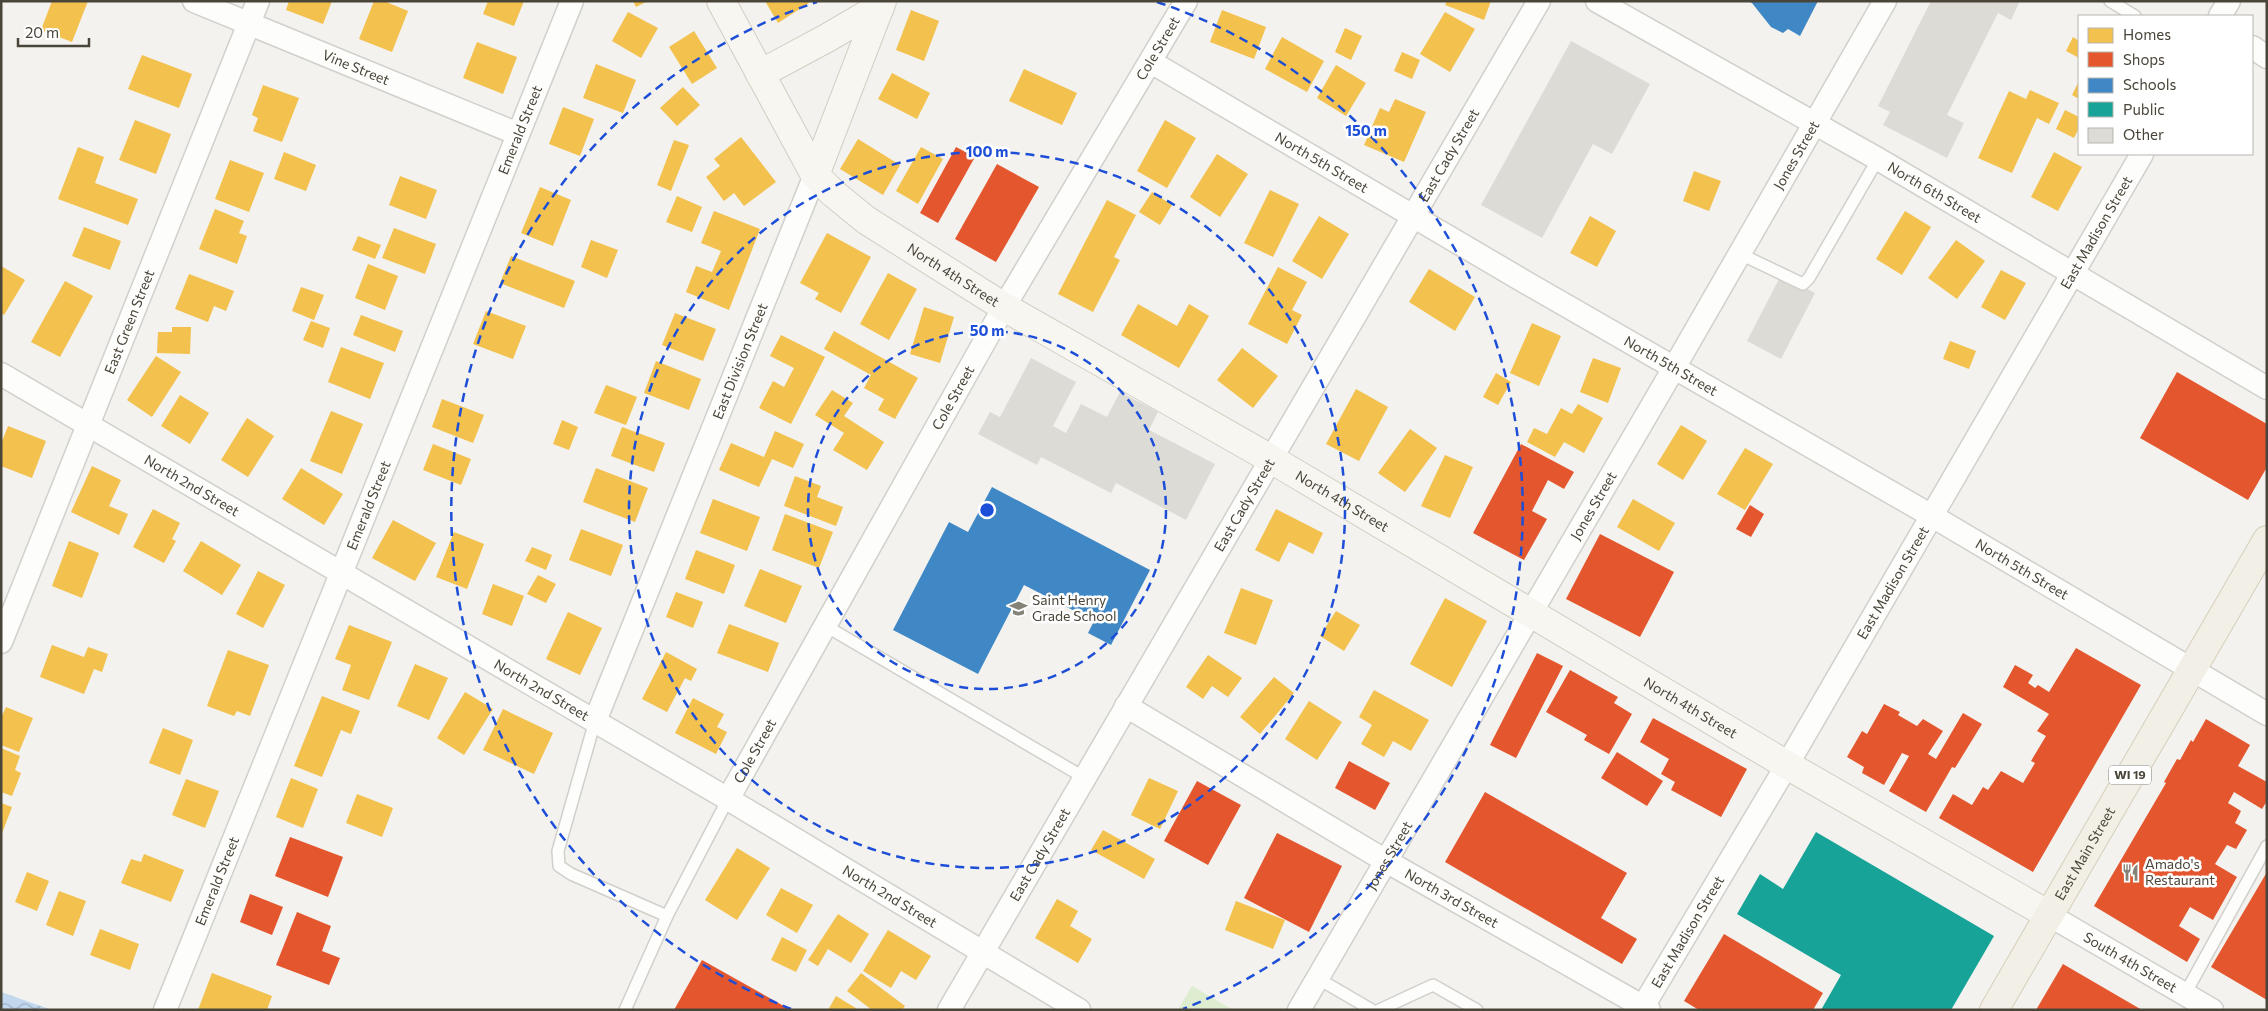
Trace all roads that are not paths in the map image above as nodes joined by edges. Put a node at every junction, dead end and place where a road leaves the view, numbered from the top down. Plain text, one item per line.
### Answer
1 (194, 1) edge
2 (258, 1) edge
3 (572, 1) edge
4 (721, 1) edge
5 (1186, 1) edge
6 (1539, 1) edge
7 (1597, 1) edge
8 (1884, 1) edge
9 (2110, 1) edge
10 (2229, 1) edge
11 (881, 4) edge
12 (2133, 15) edge
13 (2221, 15) edge
14 (249, 23) junction
15 (2253, 48) edge
16 (2267, 57) edge
17 (1151, 62) junction
18 (760, 74) junction
19 (1814, 124) junction
20 (518, 134) junction
21 (2141, 155) edge
22 (1878, 159) junction
23 (815, 175) junction
24 (1412, 215) junction
25 (1738, 253) junction
26 (2074, 273) junction
27 (1004, 306) junction
28 (1674, 368) junction
29 (1, 374) edge
30 (2267, 388) edge
31 (88, 425) junction
32 (1271, 459) junction
33 (1932, 516) junction
34 (2267, 540) edge
35 (342, 572) junction
36 (1530, 613) junction
37 (824, 625) junction
38 (1, 642) edge
39 (2191, 671) junction
40 (1126, 706) junction
41 (2267, 714) edge
42 (595, 721) junction
43 (1787, 764) junction
44 (1085, 778) junction
45 (728, 799) junction
46 (2267, 846) edge
47 (1386, 861) junction
48 (2049, 915) junction
49 (667, 916) junction
50 (981, 953) junction
51 (1317, 978) junction
52 (2185, 994) junction
53 (1644, 1008) edge
54 (166, 1010) edge
55 (625, 1010) edge
56 (949, 1010) edge
57 (1079, 1010) edge
58 (1299, 1010) edge
59 (1372, 1010) edge
60 (1379, 1010) edge
61 (1477, 1010) edge
62 (1994, 1010) edge
63 (2212, 1010) edge

1 - 14 street, Vine Street
2 - 14 street, East Green Street
3 - 20 street, Emerald Street
4 - 18 street, North 4th Street
5 - 17 street, Cole Street
6 - 24 street, East Cady Street
7 - 19 street, North 6th Street
8 - 19 street, Jones Street
9 - 12 lane
10 - 13 street
11 - 18 street
11 - 23 street, East Division Street
14 - 20 street, Vine Street
14 - 31 street, East Green Street
15 - 16 street
17 - 24 street, North 5th Street
17 - 27 street, Cole Street
18 - 23 street, North 4th Street
19 - 22 street, North 6th Street
19 - 25 street, Jones Street
20 - 35 street, Emerald Street
21 - 26 street, East Madison Street
22 - 25 lane
22 - 26 street, North 6th Street
23 - 27 street, North 4th Street
23 - 42 street, East Division Street
24 - 28 street, North 5th Street
24 - 32 street, East Cady Street
25 - 28 street, Jones Street
26 - 30 street, North 6th Street
26 - 33 street, East Madison Street
27 - 32 street, North 4th Street
27 - 37 street, Cole Street
28 - 33 street, North 5th Street
28 - 36 street, Jones Street
29 - 31 street, North 2nd Street
31 - 35 street, North 2nd Street
31 - 38 street, East Green Street
32 - 36 street, North 4th Street
32 - 40 street, East Cady Street
33 - 39 street, North 5th Street
33 - 43 street, East Madison Street
34 - 39 main road, East Main Street / WI 19
35 - 42 street, North 2nd Street
35 - 54 street, Emerald Street
36 - 43 street, North 4th Street
36 - 47 street, Jones Street
37 - 44 lane
37 - 45 street, Cole Street
39 - 41 street, North 5th Street
39 - 48 main road, East Main Street / WI 19
40 - 44 street, East Cady Street
40 - 47 street, North 3rd Street
42 - 45 street, North 2nd Street
42 - 49 lane
43 - 48 street, North 4th Street
43 - 53 street, East Madison Street
44 - 50 street, East Cady Street
45 - 49 lane
45 - 50 street, North 2nd Street
46 - 52 lane
47 - 51 street, Jones Street
47 - 53 street, North 3rd Street
48 - 52 street, South 4th Street
48 - 62 main road, East Main Street / WI 19
49 - 55 lane
50 - 56 street, East Cady Street
50 - 57 street, North 2nd Street
51 - 58 street, Jones Street
51 - 59 lane
52 - 63 street, South 4th Street
60 - 61 lane

